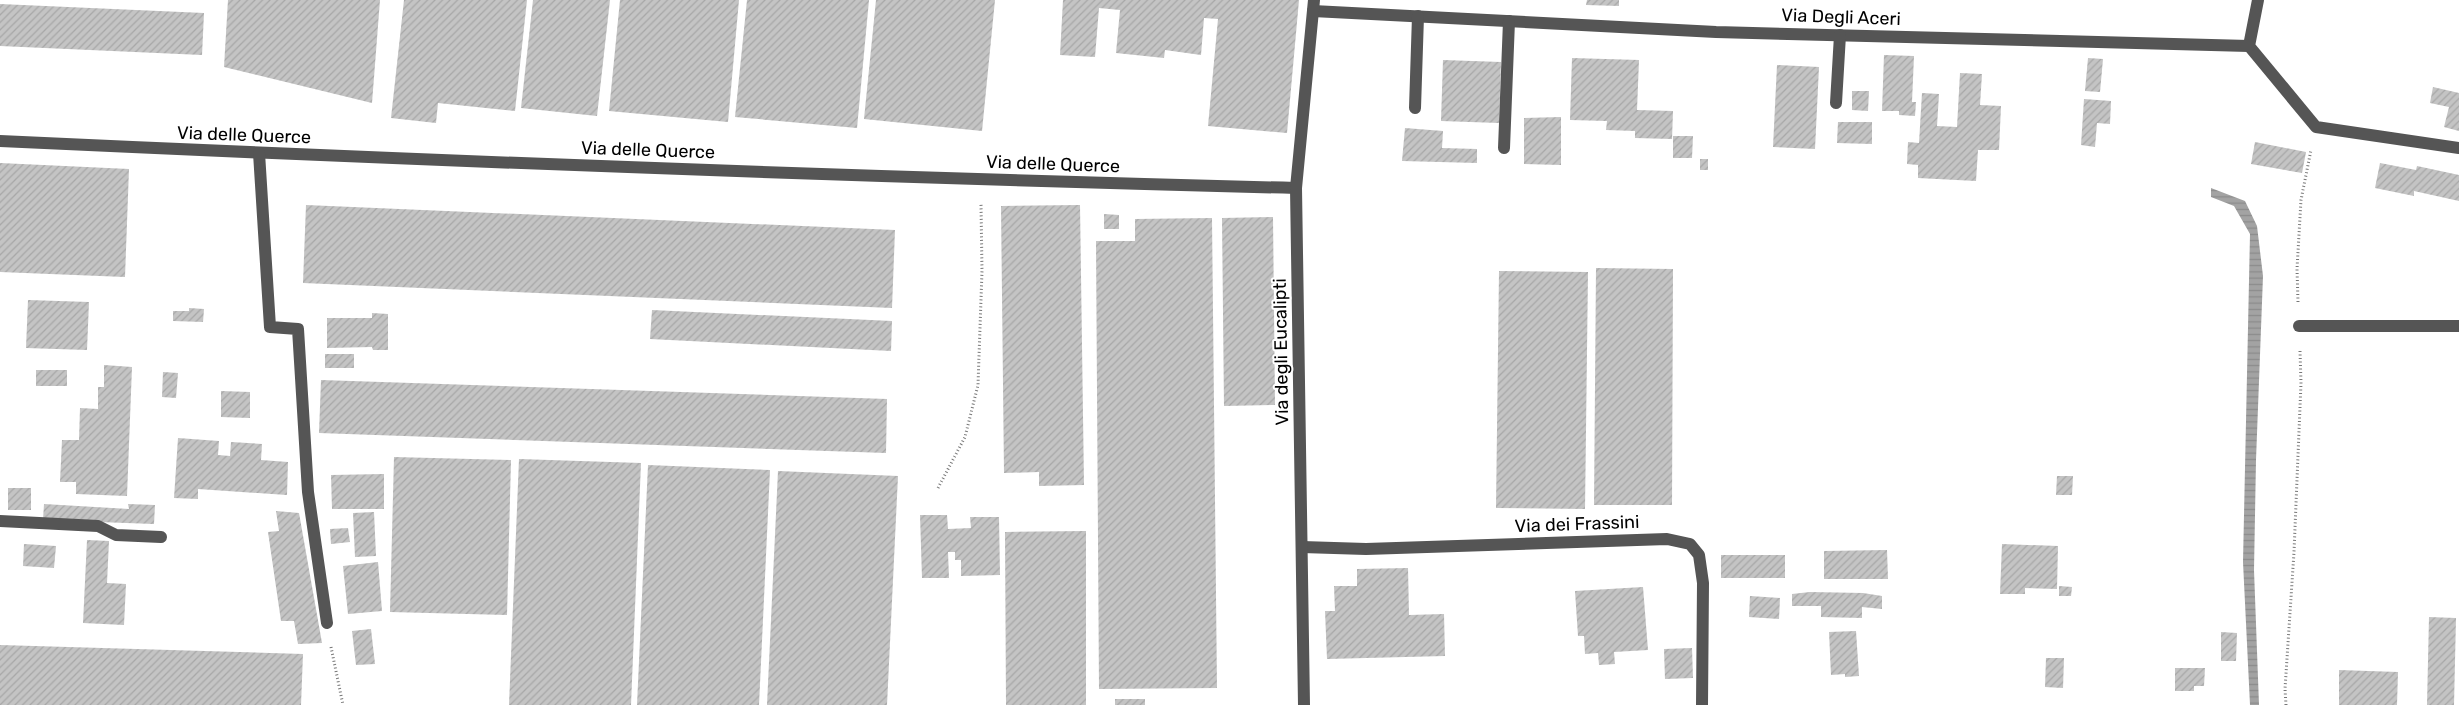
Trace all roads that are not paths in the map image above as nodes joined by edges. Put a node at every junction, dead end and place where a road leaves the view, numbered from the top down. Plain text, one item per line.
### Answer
1 (2258, 0) edge
2 (1313, 5) edge
3 (1418, 16) junction
4 (1509, 21) junction
5 (1840, 35) junction
6 (2249, 46) junction
7 (1836, 103) dead end
8 (1415, 108) dead end
9 (0, 141) edge
10 (1504, 148) dead end
11 (2459, 148) edge
12 (260, 153) junction
13 (1296, 188) junction
14 (2298, 326) road end
15 (2459, 326) edge
16 (0, 521) edge
17 (161, 537) dead end
18 (1302, 546) junction
19 (327, 623) road end
20 (1304, 705) edge
21 (1702, 705) edge

1 - 6 street
2 - 3 street, Via Degli Aceri
2 - 13 street, Via degli Eucalipti
3 - 4 street, Via Degli Aceri
3 - 8 street
4 - 5 street, Via Degli Aceri
4 - 10 street
5 - 6 street, Via Degli Aceri
5 - 7 street
6 - 11 street
9 - 12 street, Via delle Querce
12 - 13 street, Via delle Querce
12 - 19 street
13 - 18 street, Via degli Eucalipti
14 - 15 street
16 - 17 street
18 - 20 street, Via degli Eucalipti
18 - 21 street, Via dei Frassini

